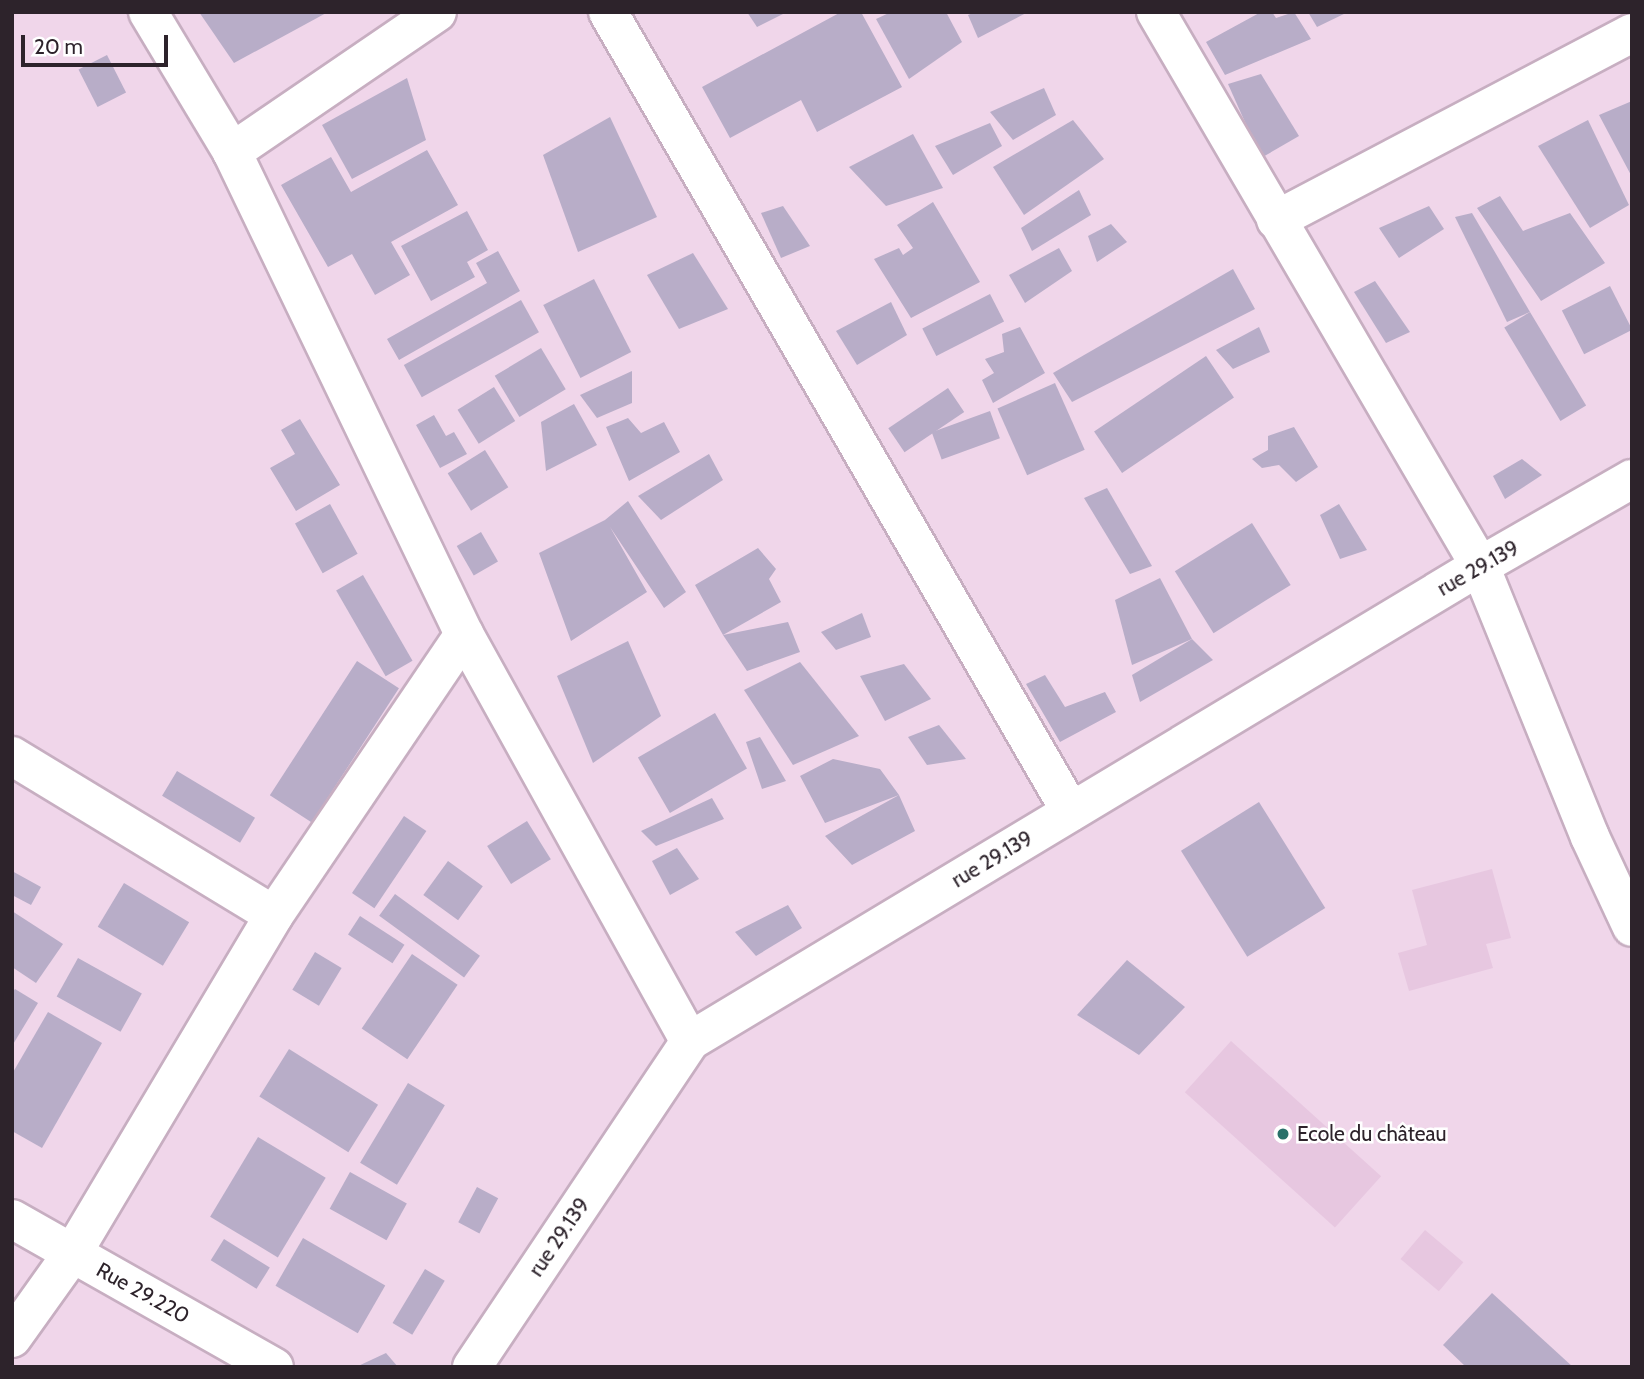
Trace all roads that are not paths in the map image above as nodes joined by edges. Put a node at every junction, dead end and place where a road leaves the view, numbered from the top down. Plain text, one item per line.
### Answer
1 (148, 12) edge
2 (437, 12) edge
3 (608, 12) edge
4 (1156, 12) edge
5 (1624, 12) edge
6 (1632, 26) edge
7 (1632, 33) edge
8 (232, 152) junction
9 (1276, 220) junction
10 (1632, 480) edge
11 (1480, 566) junction
12 (464, 634) junction
13 (12, 756) edge
14 (1071, 812) junction
15 (274, 915) junction
16 (1631, 926) edge
17 (690, 1041) junction
18 (12, 1219) edge
19 (72, 1254) junction
20 (12, 1338) edge
21 (274, 1367) edge
22 (472, 1367) edge

1 - 8 street
2 - 8 street
3 - 14 street
4 - 9 street
5 - 6 street
7 - 9 street
8 - 12 street
9 - 11 street
10 - 11 street, rue 29.139
11 - 14 street, rue 29.139
11 - 16 street
12 - 15 street
12 - 17 street
13 - 15 street
14 - 17 street, rue 29.139
15 - 19 street
17 - 22 street, rue 29.139
18 - 19 street, Rue 29.220
19 - 20 street
19 - 21 street, Rue 29.220

